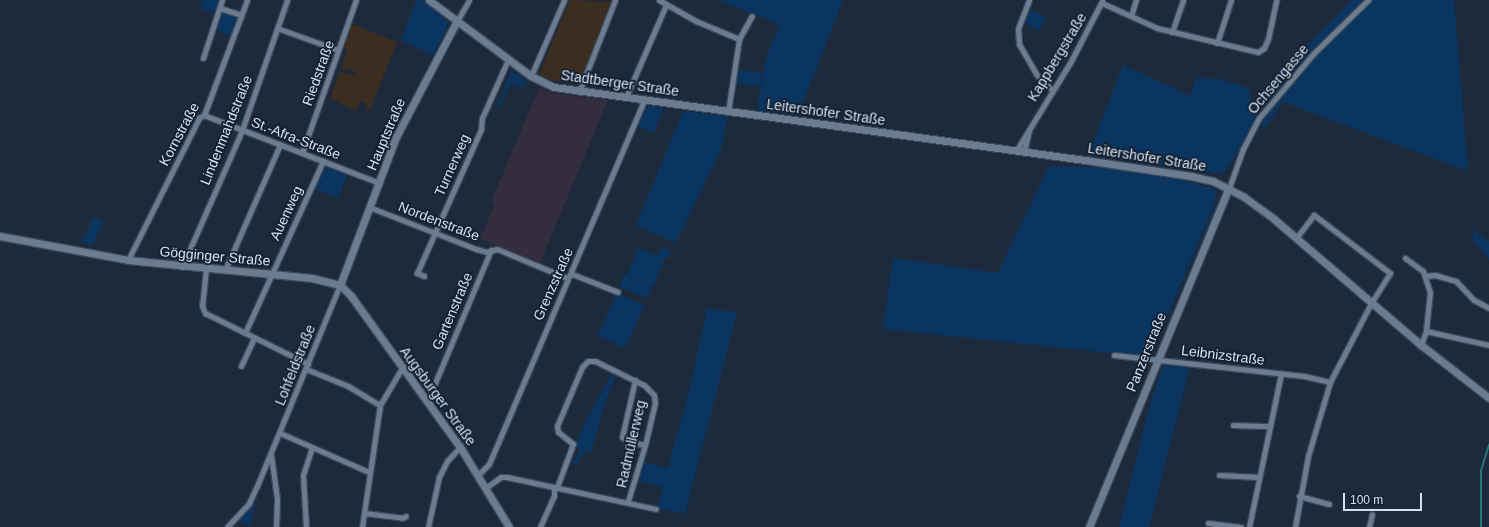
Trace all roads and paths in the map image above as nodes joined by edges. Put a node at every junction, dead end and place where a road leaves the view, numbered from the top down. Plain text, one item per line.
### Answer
1 (222, 0) edge
2 (247, 0) edge
3 (287, 0) edge
4 (356, 0) edge
5 (429, 0) edge
6 (469, 0) edge
7 (564, 0) edge
8 (615, 0) edge
9 (660, 0) edge
10 (1029, 0) edge
11 (1136, 0) edge
12 (1183, 0) edge
13 (1231, 0) edge
14 (1276, 0) edge
15 (1368, 0) edge
16 (1102, 2) edge
17 (666, 5) junction
18 (220, 8) junction
19 (242, 15) junction
20 (752, 16) dead end
21 (1131, 16) junction
22 (457, 21) junction
23 (277, 28) junction
24 (1172, 32) junction
25 (739, 39) junction
26 (1217, 43) junction
27 (338, 50) junction
28 (203, 58) dead end
29 (508, 60) junction
30 (531, 76) junction
31 (1052, 90) junction
32 (579, 92) junction
33 (626, 97) junction
34 (644, 100) junction
35 (728, 112) junction
36 (204, 115) junction
37 (1030, 125) junction
38 (242, 130) junction
39 (280, 145) junction
40 (1016, 151) junction
41 (1024, 152) junction
42 (302, 153) junction
43 (323, 161) junction
44 (379, 183) junction
45 (1229, 188) junction
46 (369, 207) junction
47 (435, 232) junction
48 (0, 236) edge
49 (1296, 238) junction
50 (491, 250) junction
51 (1405, 258) dead end
52 (128, 260) junction
53 (182, 267) junction
54 (206, 269) junction
55 (225, 270) junction
56 (271, 274) junction
57 (572, 274) junction
58 (424, 276) dead end
59 (1425, 276) junction
60 (567, 278) junction
61 (340, 285) junction
62 (618, 292) dead end
63 (1372, 302) junction
64 (1489, 308) edge
65 (1426, 330) junction
66 (245, 333) junction
67 (254, 338) junction
68 (1421, 345) junction
69 (1489, 345) edge
70 (1114, 355) dead end
71 (1158, 360) junction
72 (241, 366) dead end
73 (307, 367) junction
74 (402, 368) junction
75 (1281, 374) junction
76 (635, 380) junction
77 (1330, 382) junction
78 (1489, 398) edge
79 (427, 402) junction
80 (380, 405) junction
81 (1233, 426) dead end
82 (1270, 426) junction
83 (280, 433) junction
84 (645, 446) junction
85 (312, 447) junction
86 (460, 447) junction
87 (271, 454) junction
88 (369, 472) junction
89 (479, 474) junction
90 (1219, 475) dead end
91 (1259, 477) junction
92 (487, 487) junction
93 (556, 487) junction
94 (1299, 496) junction
95 (628, 502) junction
96 (1329, 504) dead end
97 (656, 509) dead end
98 (364, 513) junction
99 (1372, 514) dead end
100 (406, 516) dead end
101 (1208, 523) dead end
102 (227, 527) edge
103 (276, 527) edge
104 (306, 527) edge
105 (362, 527) edge
106 (428, 527) edge
107 (510, 527) edge
108 (540, 527) edge
109 (1089, 527) edge
110 (1241, 527) edge
111 (1249, 527) edge
112 (1295, 527) edge
113 (1369, 527) edge

1 - 18 street
2 - 19 street, Kornstraße
3 - 23 street, Lindenmahdstraße
4 - 27 street, Riedstraße
5 - 22 street, Stadtberger Straße
6 - 22 street, Hauptstraße
7 - 30 street
8 - 32 street
9 - 17 street
10 - 31 street
11 - 21 street
12 - 24 street
13 - 26 street
14 - 26 street
15 - 45 street, Ochsengasse
16 - 21 street
16 - 31 street, Kappbergstraße
17 - 25 street
17 - 33 street
18 - 19 street
18 - 28 street
19 - 36 street, Kornstraße
20 - 25 street
21 - 24 street
22 - 29 street, Stadtberger Straße
22 - 44 street, Hauptstraße
23 - 27 street
23 - 38 street, Lindenmahdstraße
24 - 26 street
25 - 35 street
27 - 42 street, Riedstraße
29 - 30 street, Stadtberger Straße
29 - 47 street, Turnerweg
30 - 32 street, Stadtberger Straße
31 - 37 street, Kappbergstraße
32 - 33 street, Stadtberger Straße
33 - 34 street, Stadtberger Straße
34 - 35 street, Stadtberger Straße
34 - 57 street, Grenzstraße
35 - 40 street, Leitershofer Straße
36 - 38 street, St.-Afra-Straße
36 - 52 street, Kornstraße
37 - 40 street, Kappbergstraße
37 - 41 street, Kappbergstraße
38 - 39 street, St.-Afra-Straße
38 - 53 street, Lindenmahdstraße
39 - 42 street, St.-Afra-Straße
39 - 55 street
40 - 41 street, Leitershofer Straße
41 - 45 street, Leitershofer Straße
42 - 43 street, St.-Afra-Straße
43 - 44 street, St.-Afra-Straße
43 - 56 street, Auenweg
44 - 46 street, Hauptstraße
45 - 49 street, Leitershofer Straße
45 - 71 street, Panzerstraße
46 - 47 street, Nordenstraße
46 - 61 street, Hauptstraße
47 - 50 street, Nordenstraße
47 - 58 street, Turnerweg
48 - 52 street, Gögginger Straße
49 - 63 street, Leitershofer Straße
49 - 63 street
50 - 60 street, Nordenstraße
50 - 79 street, Gartenstraße
51 - 59 street
52 - 53 street, Gögginger Straße
53 - 54 street, Gögginger Straße
54 - 55 street, Gögginger Straße
54 - 66 street
55 - 56 street, Gögginger Straße
56 - 61 street, Gögginger Straße
56 - 66 street, Auenweg
57 - 60 street, Grenzstraße
57 - 62 street
59 - 64 street
59 - 65 street
60 - 89 street, Grenzstraße
61 - 73 street, Lohfeldstraße
61 - 74 street, Augsburger Straße
63 - 68 street, Leitershofer Straße
63 - 77 street
65 - 68 street
65 - 69 street
66 - 67 street
67 - 72 street
67 - 73 street
68 - 78 street, Leitershofer Straße
70 - 71 street, Leibnizstraße
71 - 75 street, Leibnizstraße
71 - 109 street, Panzerstraße
73 - 80 street
73 - 83 street, Lohfeldstraße
74 - 79 street, Augsburger Straße
74 - 80 street
75 - 77 street, Leibnizstraße
75 - 82 street
76 - 84 street, Radmüllerweg
76 - 84 street
76 - 93 street, Radmüllerweg
77 - 94 street
79 - 86 street, Augsburger Straße
80 - 88 street
81 - 82 street
82 - 91 street
83 - 85 street
83 - 87 street, Lohfeldstraße
84 - 95 street, Radmüllerweg
85 - 88 street
85 - 104 street
86 - 89 street, Augsburger Straße
86 - 106 street
87 - 102 street, Lohfeldstraße
87 - 103 street
88 - 98 street
89 - 92 street, Augsburger Straße
90 - 91 street
91 - 111 street
92 - 93 street
92 - 107 street, Augsburger Straße
93 - 95 street
93 - 108 street
94 - 96 street
94 - 112 street
95 - 97 street
98 - 100 street
98 - 105 street
99 - 113 street
101 - 110 street

